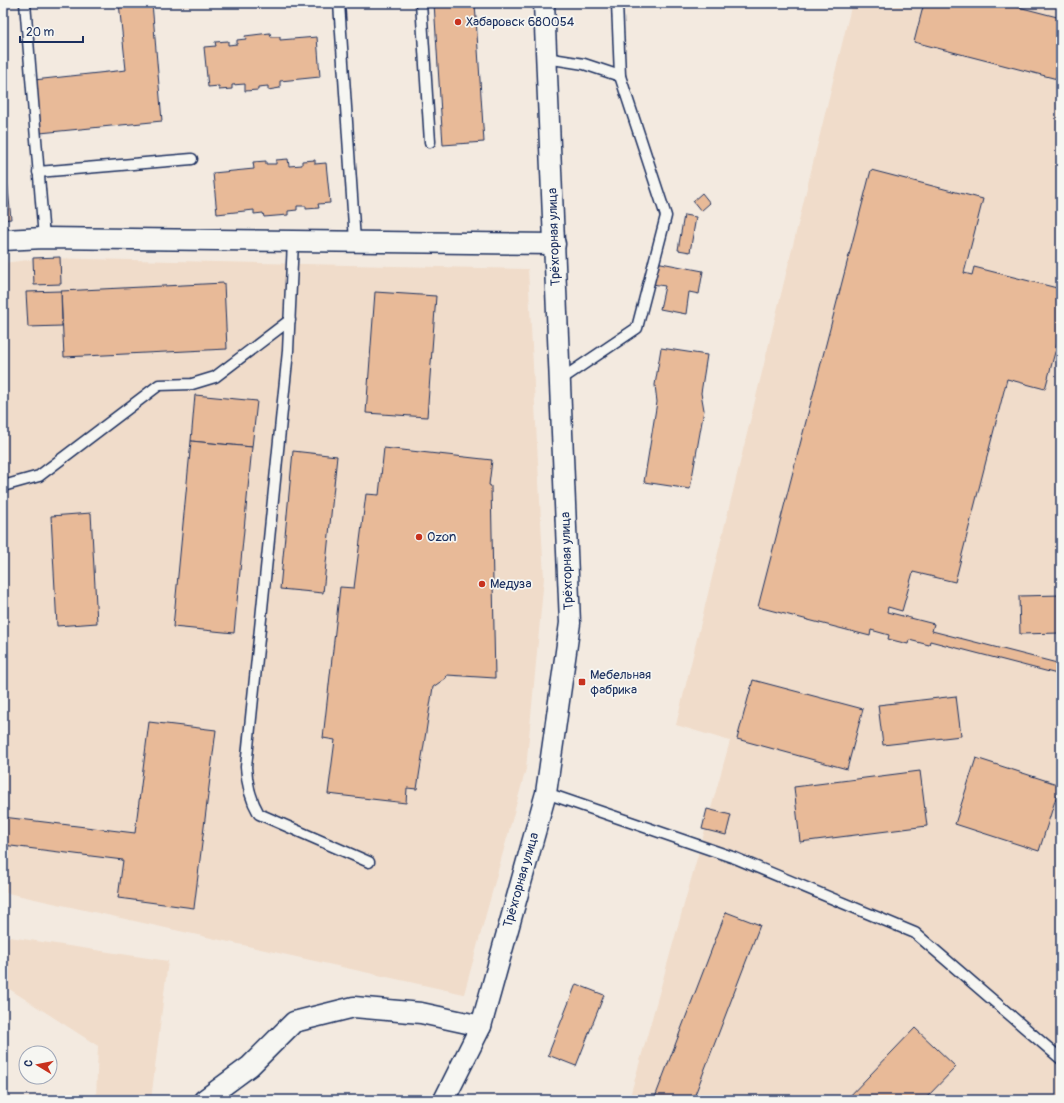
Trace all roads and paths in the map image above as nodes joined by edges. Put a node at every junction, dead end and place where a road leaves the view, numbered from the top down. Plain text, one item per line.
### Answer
1 (25, 3) edge
2 (339, 3) edge
3 (421, 3) edge
4 (544, 3) edge
5 (617, 3) edge
6 (546, 58) junction
7 (620, 76) junction
8 (430, 142) dead end
9 (192, 158) dead end
10 (38, 172) junction
11 (44, 238) junction
12 (3, 240) edge
13 (293, 240) junction
14 (355, 241) junction
15 (555, 244) junction
16 (290, 320) junction
17 (560, 380) junction
18 (3, 486) edge
19 (546, 793) junction
20 (369, 862) dead end
21 (481, 1026) junction
22 (1061, 1059) edge
23 (204, 1100) edge
24 (444, 1100) edge

1 - 10 lane
2 - 14 lane
3 - 8 lane
4 - 6 street, Трёхгорная улица
5 - 7 lane
6 - 7 lane
6 - 15 street, Трёхгорная улица
7 - 17 lane
9 - 10 lane
10 - 11 lane
11 - 12 street
11 - 13 street
13 - 14 street
13 - 16 lane
14 - 15 street
15 - 17 street, Трёхгорная улица
16 - 18 lane
16 - 20 lane
17 - 19 street, Трёхгорная улица
19 - 21 street, Трёхгорная улица
19 - 22 lane
21 - 23 street
21 - 24 street, Трёхгорная улица

